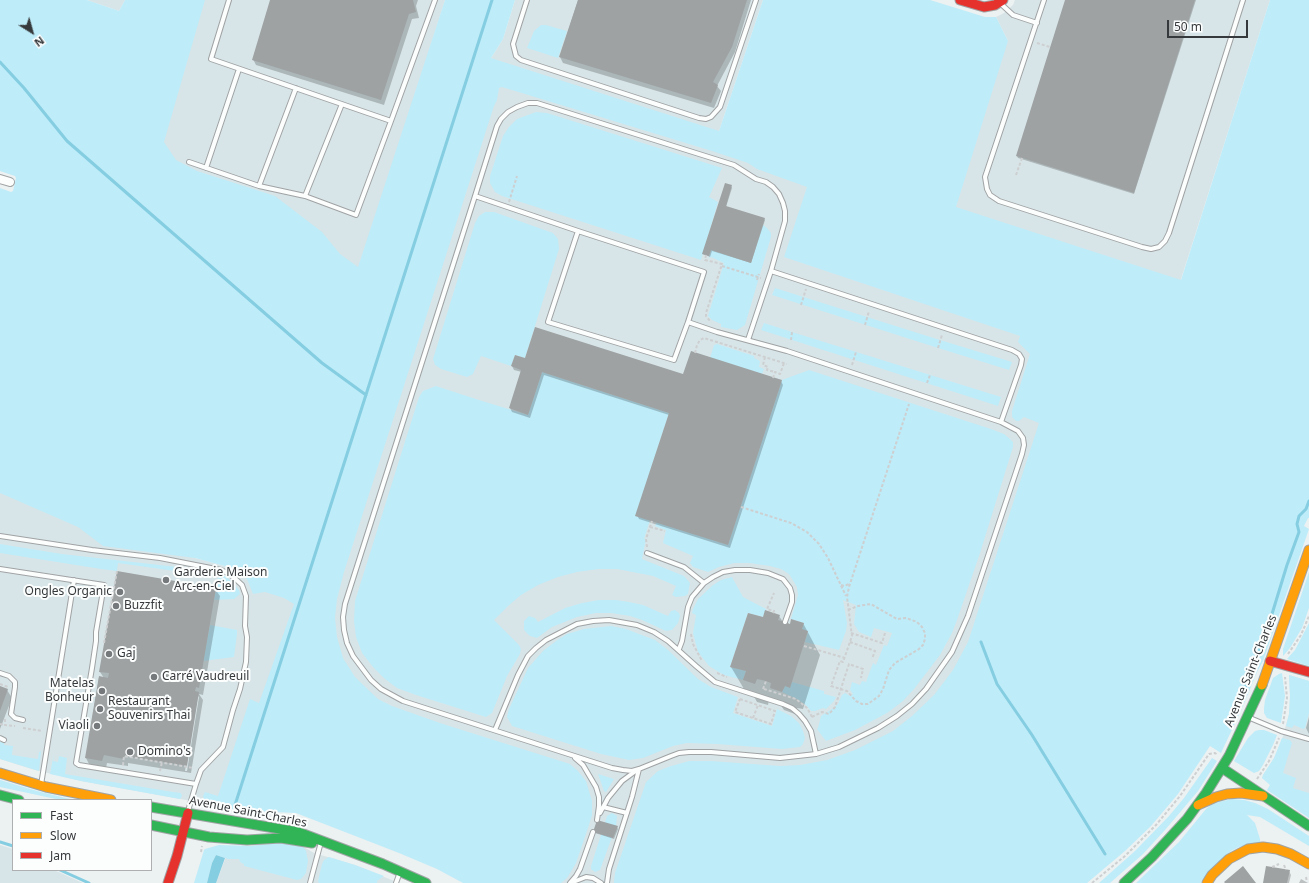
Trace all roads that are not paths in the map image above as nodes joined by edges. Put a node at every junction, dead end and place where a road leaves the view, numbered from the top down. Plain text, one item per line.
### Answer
1 (229, 0) edge
2 (434, 0) edge
3 (526, 0) edge
4 (756, 0) edge
5 (960, 0) edge
6 (1044, 0) edge
7 (1243, 0) edge
8 (1001, 1) edge
9 (1037, 23) junction
10 (239, 69) junction
11 (296, 88) junction
12 (342, 104) junction
13 (391, 121) junction
14 (189, 162) dead end
15 (206, 168) junction
16 (0, 178) edge
17 (10, 182) dead end
18 (258, 186) junction
19 (306, 196) junction
20 (475, 196) junction
21 (578, 231) junction
22 (771, 271) junction
23 (688, 322) junction
24 (748, 340) junction
25 (1001, 422) junction
26 (0, 536) edge
27 (1309, 550) edge
28 (647, 553) dead end
29 (0, 568) edge
30 (74, 580) junction
31 (704, 583) junction
32 (785, 622) dead end
33 (679, 649) junction
34 (1270, 661) junction
35 (1309, 672) edge
36 (0, 673) edge
37 (1248, 717) junction
38 (23, 720) dead end
39 (495, 730) junction
40 (1309, 739) edge
41 (569, 754) junction
42 (816, 754) junction
43 (1222, 768) junction
44 (639, 769) junction
45 (0, 773) edge
46 (196, 784) junction
47 (41, 785) junction
48 (0, 795) edge
49 (1266, 797) junction
50 (15, 799) edge
51 (107, 799) edge
52 (1197, 805) junction
53 (152, 807) edge
54 (603, 807) junction
55 (188, 813) junction
56 (627, 813) junction
57 (152, 825) edge
58 (1309, 826) edge
59 (183, 832) junction
60 (593, 832) dead end
61 (321, 842) junction
62 (1309, 864) edge
63 (400, 872) junction
64 (168, 883) edge
65 (310, 883) edge
66 (396, 883) edge
67 (426, 883) edge
68 (571, 883) edge
69 (602, 883) edge
70 (606, 883) edge
71 (1124, 883) edge
72 (1207, 883) edge

1 - 10 lane
2 - 13 lane
3 - 4 lane
5 - 8 street
6 - 9 lane
7 - 9 lane
8 - 9 lane
10 - 11 lane
10 - 15 lane
11 - 12 lane
11 - 18 lane
12 - 13 lane
12 - 19 lane
13 - 19 lane
14 - 15 lane
15 - 18 lane
16 - 17 street
18 - 19 lane
20 - 21 lane
20 - 22 lane
20 - 39 lane
21 - 23 lane
21 - 23 lane
22 - 24 lane
22 - 25 lane
23 - 24 lane
24 - 25 lane
25 - 42 lane
26 - 46 lane
27 - 34 street, Avenue Saint-Charles
28 - 31 lane
29 - 30 lane
30 - 46 lane
30 - 47 lane
31 - 32 lane
31 - 33 lane
33 - 39 lane
33 - 42 lane
34 - 35 street
34 - 37 street, Avenue Saint-Charles
36 - 38 lane
37 - 40 lane
37 - 43 street, Avenue Saint-Charles
39 - 41 lane
41 - 44 lane
41 - 54 lane
42 - 44 lane
43 - 49 street
43 - 52 street, Avenue Saint-Charles
44 - 54 lane
44 - 56 lane
45 - 47 street
46 - 55 lane
47 - 51 street
48 - 50 street
49 - 52 street
49 - 58 street
52 - 71 street, Avenue Saint-Charles
53 - 55 street, Avenue Saint-Charles
54 - 56 lane
55 - 59 street
55 - 61 street, Avenue Saint-Charles
56 - 70 lane
57 - 59 street, Avenue Saint-Charles
59 - 61 street, Avenue Saint-Charles
59 - 64 street
60 - 68 lane
61 - 63 street, Avenue Saint-Charles
61 - 65 lane
62 - 72 street
63 - 66 lane
63 - 67 street, Avenue Saint-Charles
68 - 69 lane

